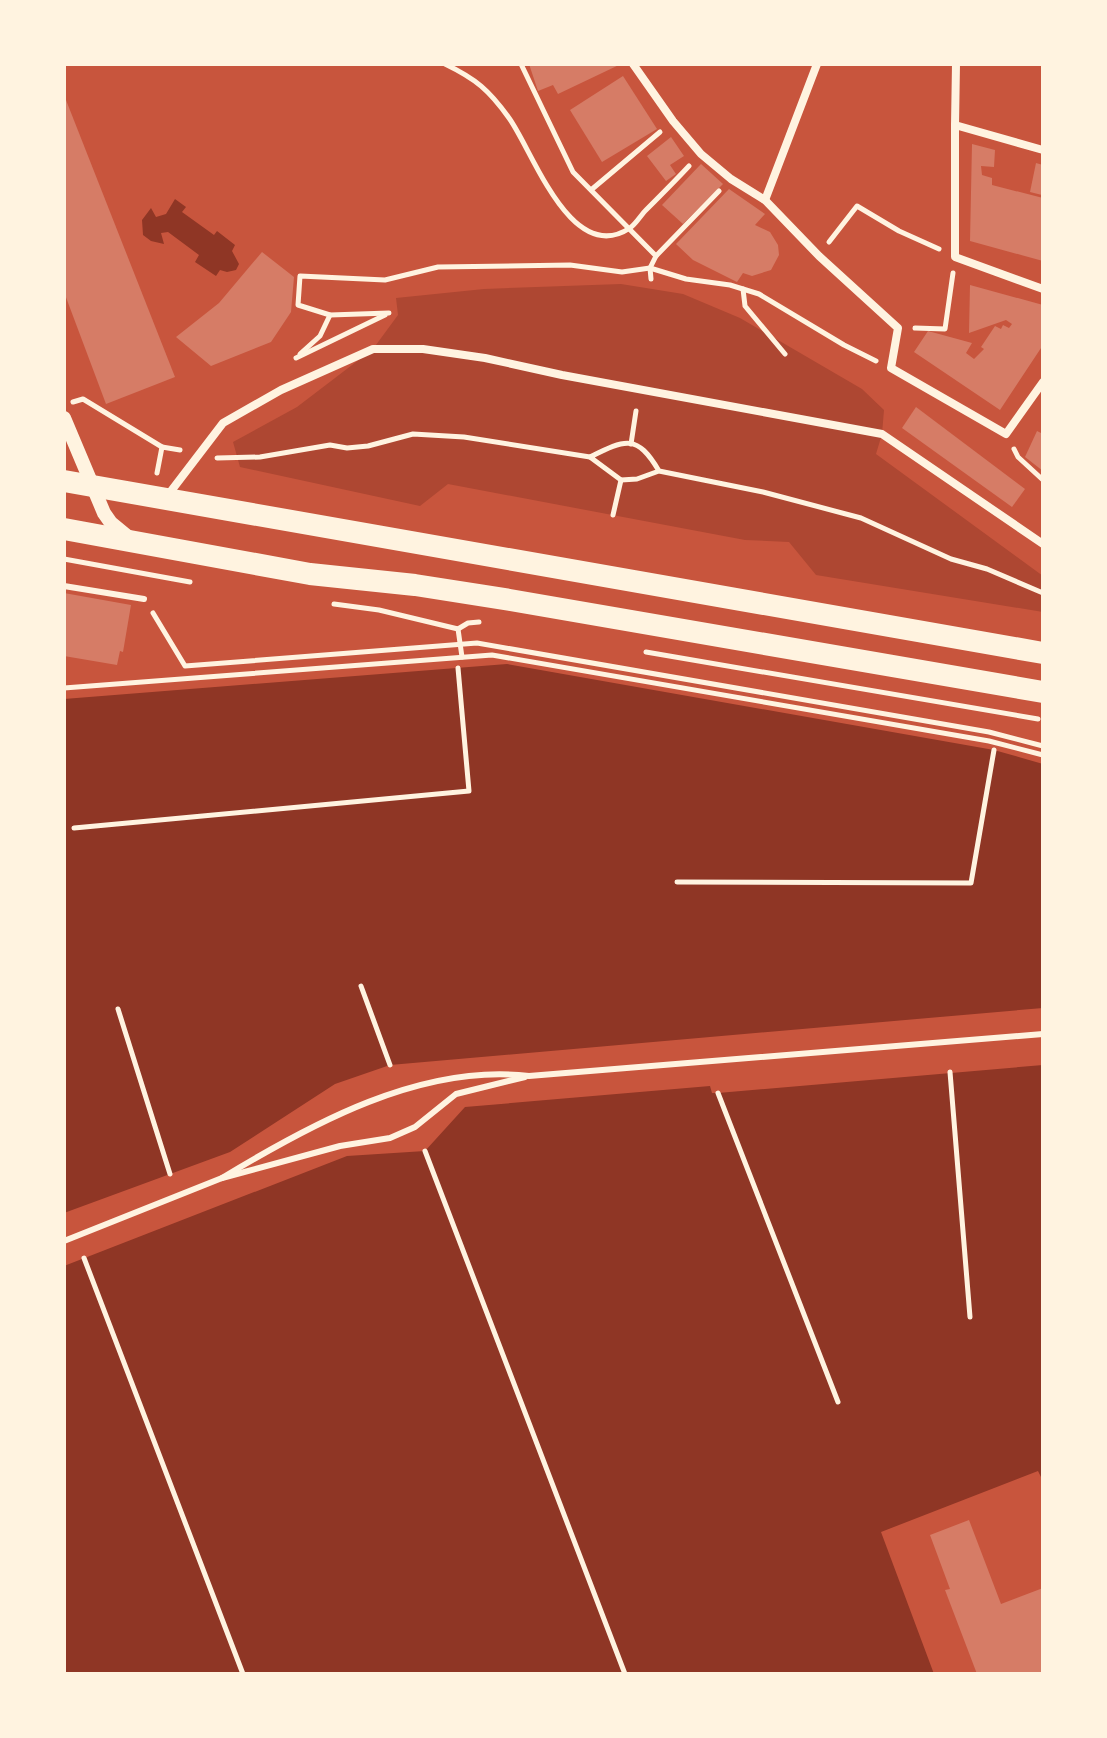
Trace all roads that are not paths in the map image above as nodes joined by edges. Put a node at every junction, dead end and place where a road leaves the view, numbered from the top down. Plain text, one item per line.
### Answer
1 (633, 64) edge
2 (817, 64) edge
3 (956, 64) edge
4 (955, 125) junction
5 (1043, 150) edge
6 (765, 200) junction
7 (1043, 289) edge
8 (1043, 382) edge
9 (64, 420) edge
10 (64, 481) edge
11 (93, 486) junction
12 (161, 499) junction
13 (64, 529) edge
14 (135, 541) junction
15 (1043, 544) edge
16 (64, 586) edge
17 (144, 599) road end
18 (1043, 653) edge
19 (1043, 692) edge
20 (1043, 1034) edge
21 (529, 1076) junction
22 (222, 1178) junction
23 (64, 1241) edge

1 - 6 street
2 - 6 street
3 - 4 street
4 - 5 street
4 - 7 street
6 - 8 street
9 - 11 street
10 - 11 highway
11 - 12 highway
11 - 14 street
12 - 15 street
12 - 18 highway
13 - 14 highway
14 - 19 highway
16 - 17 lane
20 - 21 lane
21 - 22 lane
21 - 22 lane
22 - 23 lane

